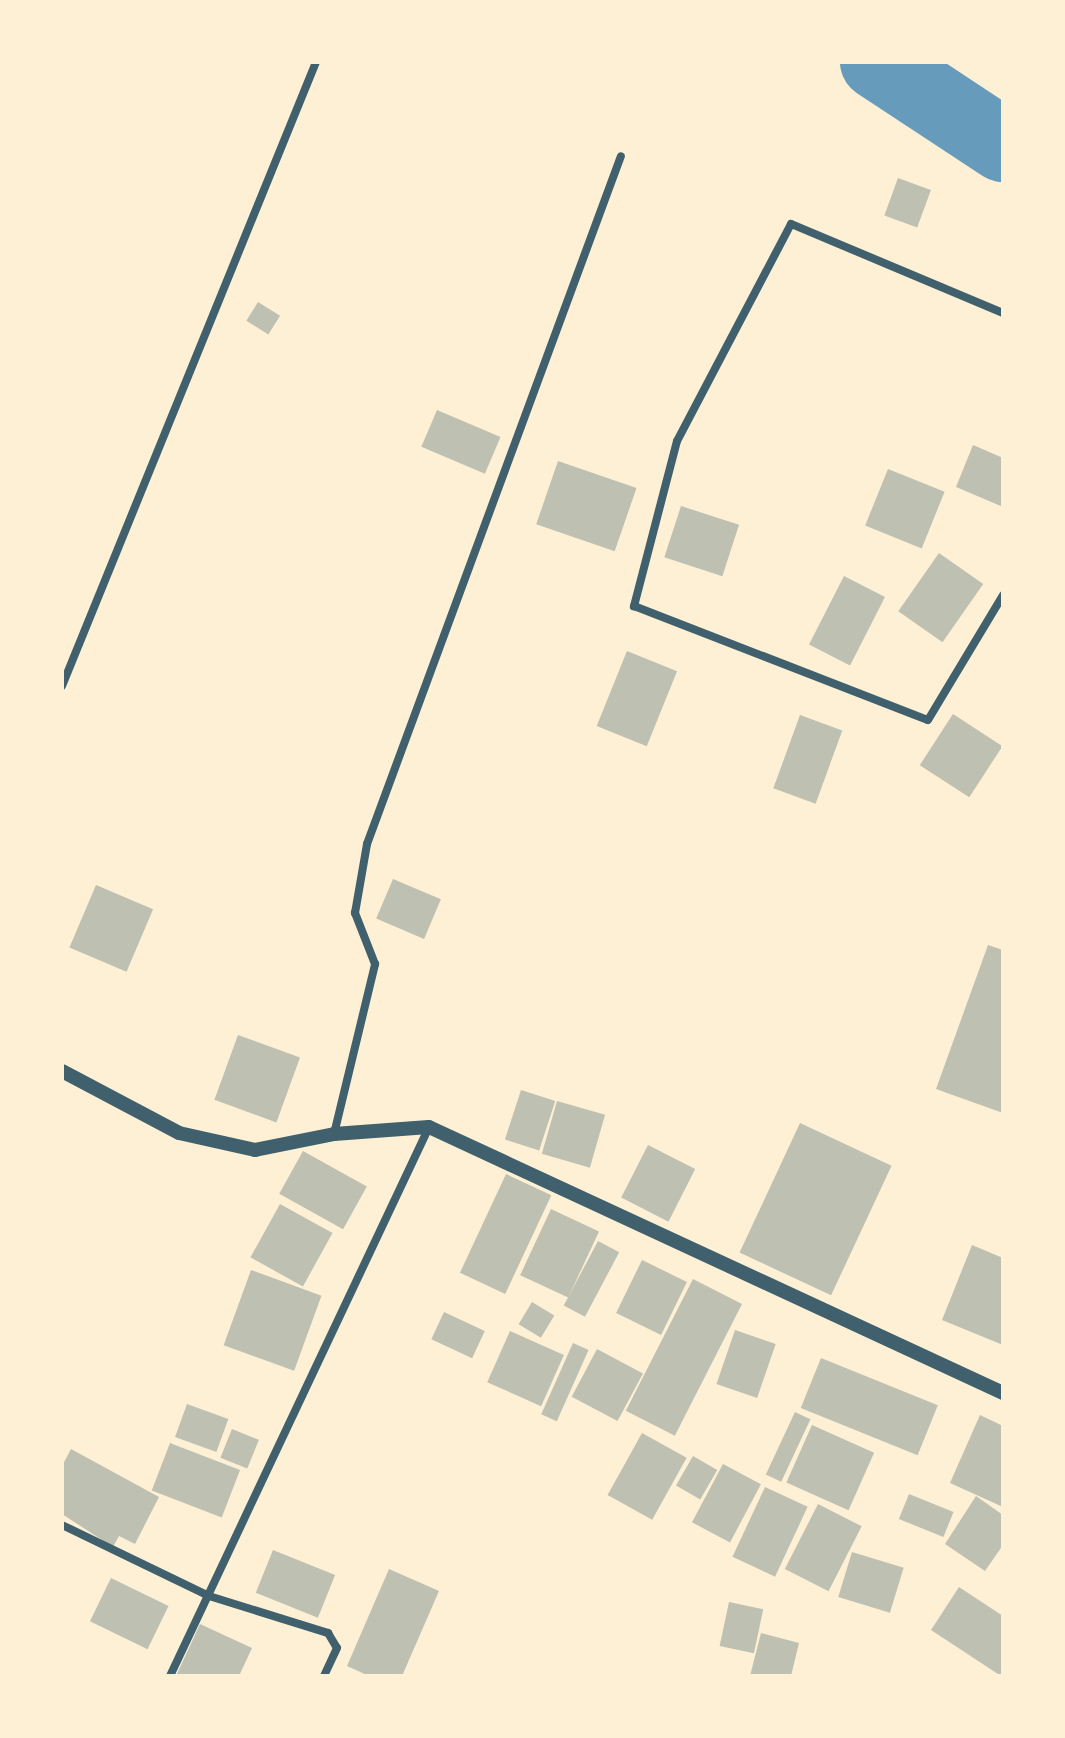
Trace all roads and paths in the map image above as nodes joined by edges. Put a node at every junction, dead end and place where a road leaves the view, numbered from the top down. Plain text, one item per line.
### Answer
1 (316, 62) edge
2 (621, 156) dead end
3 (1003, 313) edge
4 (1003, 595) edge
5 (62, 686) edge
6 (62, 1071) edge
7 (429, 1127) junction
8 (334, 1134) junction
9 (1003, 1393) edge
10 (62, 1525) edge
11 (209, 1596) junction
12 (170, 1676) edge
13 (324, 1676) edge

1 - 5 street
2 - 8 street
3 - 4 street
6 - 8 street
7 - 8 street
7 - 9 street
7 - 11 street
10 - 11 street
11 - 12 street
11 - 13 street

